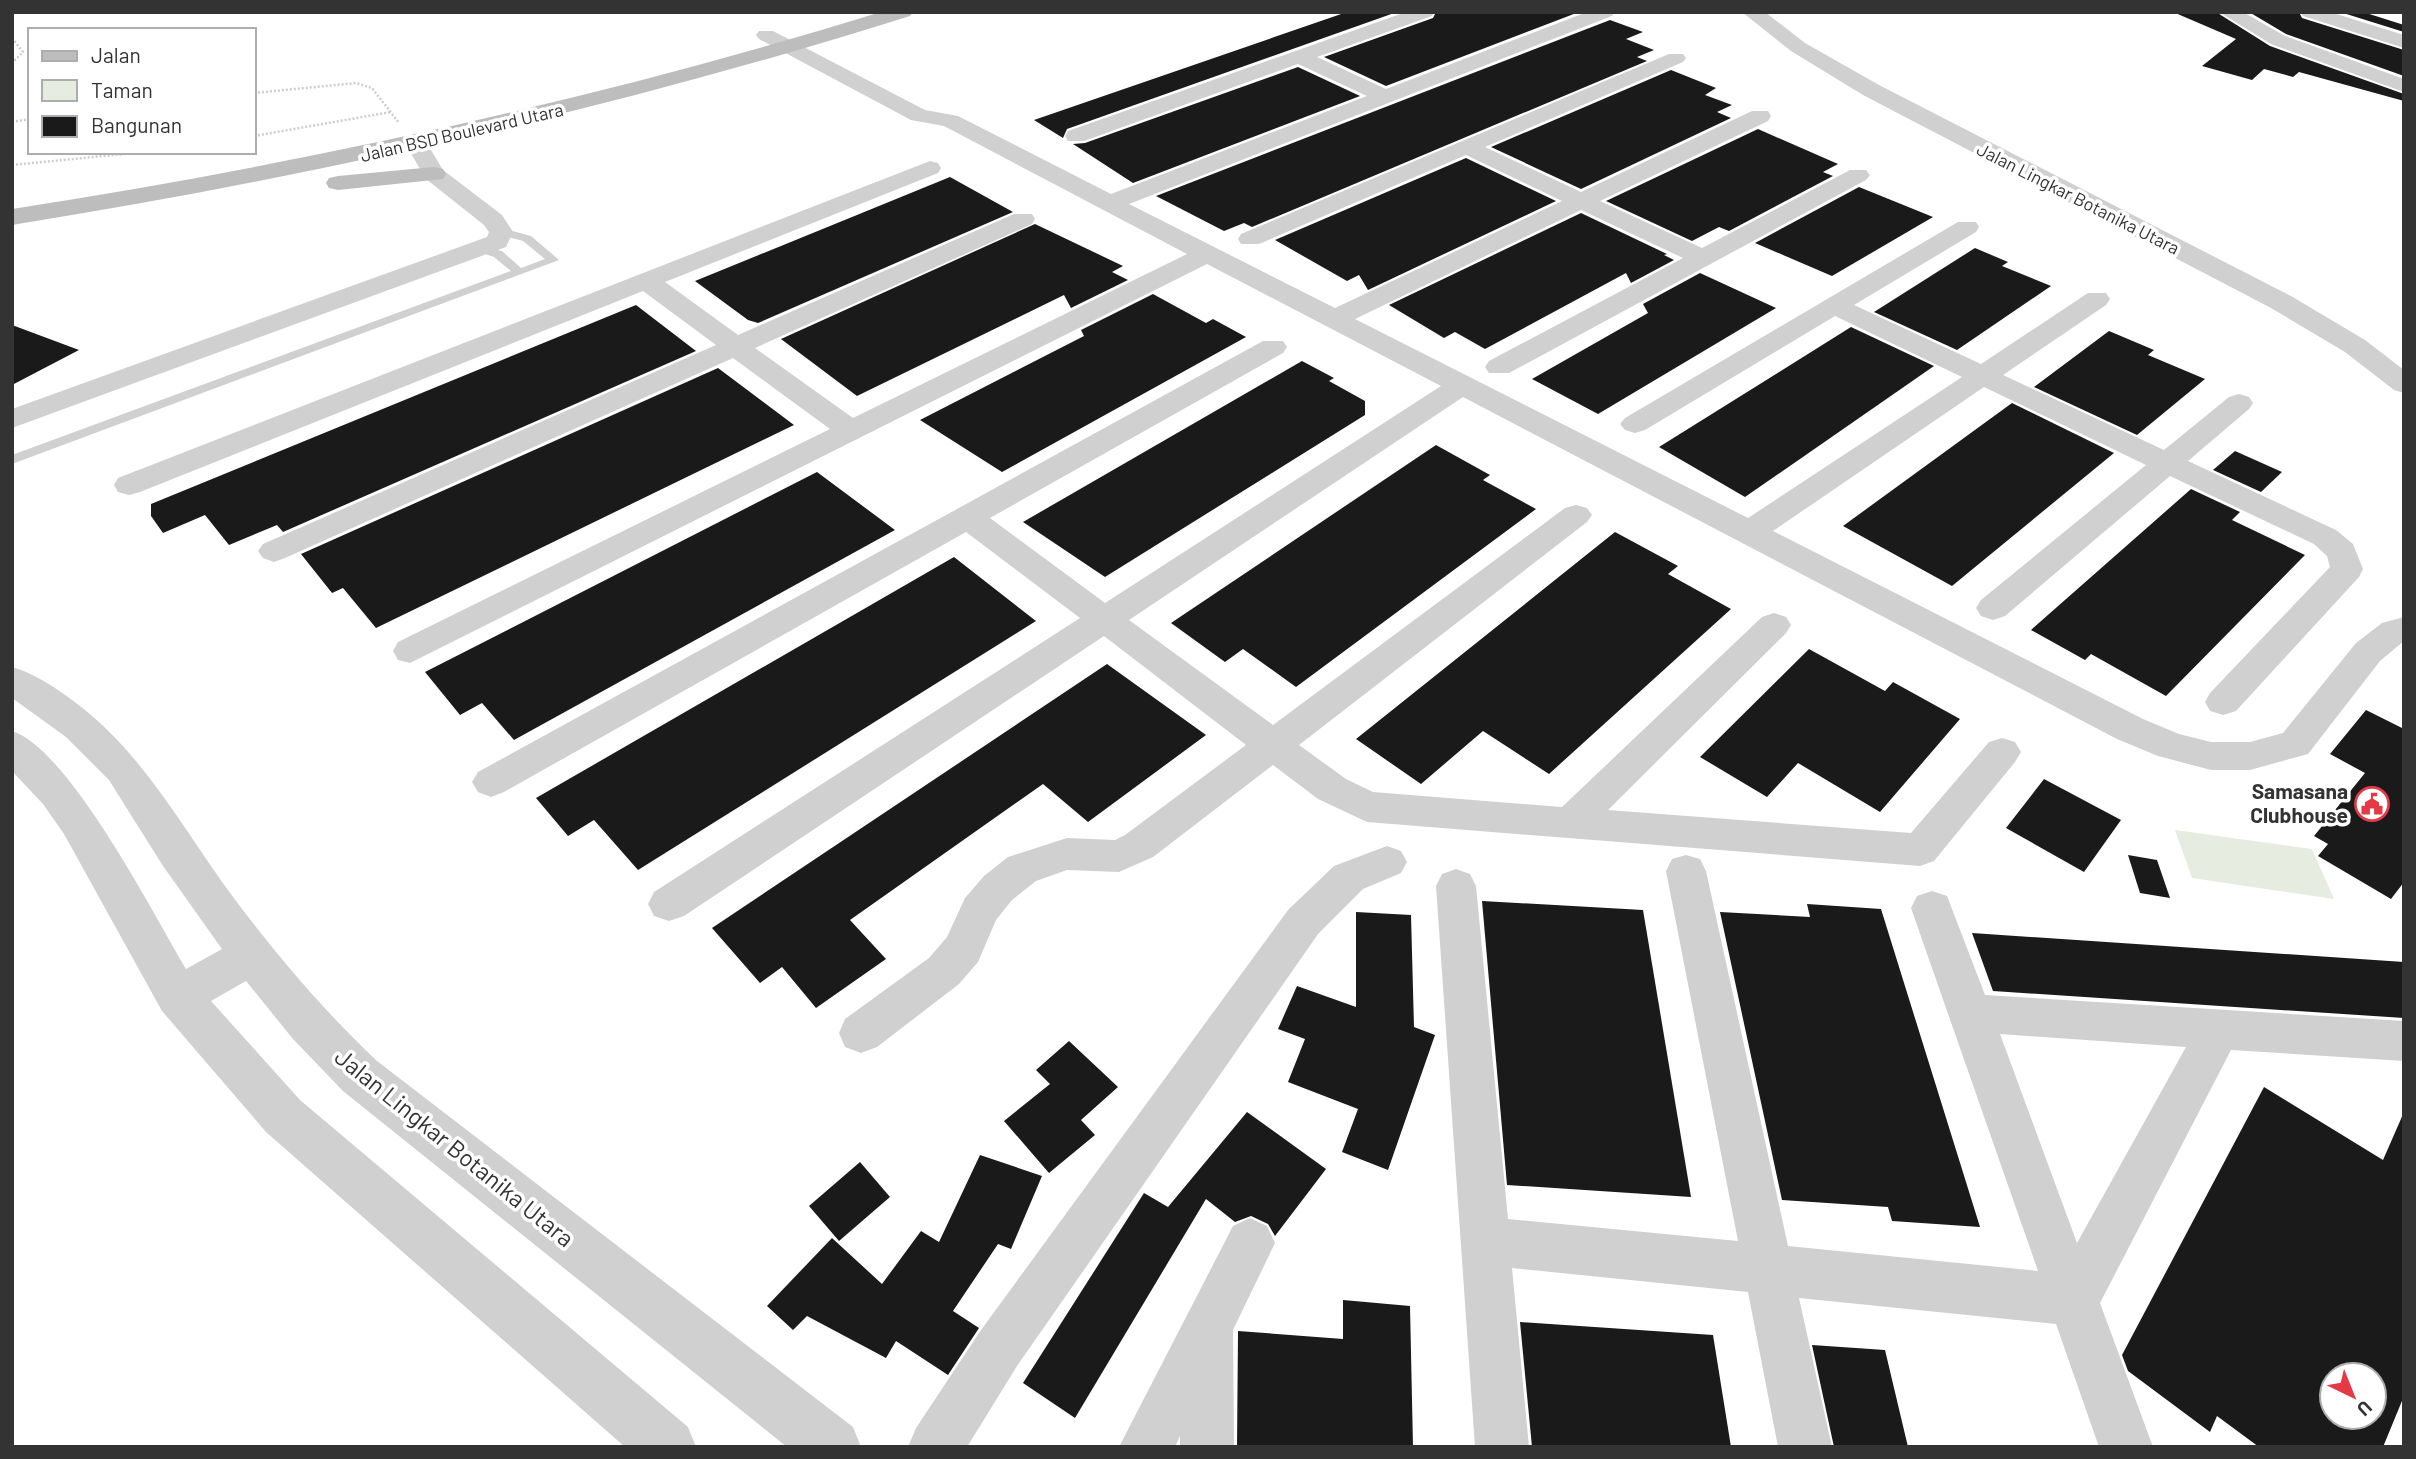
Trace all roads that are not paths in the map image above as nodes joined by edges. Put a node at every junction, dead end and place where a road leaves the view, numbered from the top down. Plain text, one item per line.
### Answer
1 (838, 12) edge
2 (903, 12) edge
3 (1426, 12) edge
4 (1605, 12) edge
5 (1752, 12) edge
6 (1783, 12) edge
7 (2228, 12) edge
8 (2310, 12) edge
9 (790, 38) junction
10 (814, 41) junction
11 (2404, 42) edge
12 (1300, 57) junction
13 (1676, 58) dead end
14 (2404, 86) edge
15 (909, 90) junction
16 (1386, 97) junction
17 (886, 98) junction
18 (1932, 114) junction
19 (1760, 116) dead end
20 (950, 121) junction
21 (1076, 136) dead end
22 (417, 145) junction
23 (1466, 147) junction
24 (930, 167) dead end
25 (434, 174) junction
26 (1858, 175) dead end
27 (64, 186) dead end
28 (172, 193) junction
29 (1581, 201) junction
30 (1107, 204) junction
31 (12, 217) edge
32 (1023, 219) dead end
33 (1967, 227) dead end
34 (1250, 239) dead end
35 (492, 240) junction
36 (1206, 254) junction
37 (1702, 258) junction
38 (519, 272) junction
39 (645, 281) junction
40 (2305, 288) dead end
41 (2097, 299) dead end
42 (2327, 302) dead end
43 (1834, 306) junction
44 (1333, 319) junction
45 (2371, 329) dead end
46 (735, 347) junction
47 (1273, 347) dead end
48 (1499, 367) dead end
49 (1983, 377) junction
50 (2404, 384) edge
51 (1461, 386) junction
52 (2239, 403) dead end
53 (12, 419) edge
54 (1635, 424) dead end
55 (851, 431) junction
56 (12, 460) edge
57 (2166, 463) junction
58 (129, 485) dead end
59 (1576, 515) dead end
60 (967, 517) junction
61 (1748, 533) junction
62 (274, 551) dead end
63 (1993, 608) dead end
64 (1104, 618) junction
65 (1774, 625) dead end
66 (2404, 629) edge
67 (410, 651) dead end
68 (12, 680) edge
69 (2223, 702) dead end
70 (12, 746) edge
71 (1274, 746) junction
72 (2002, 752) dead end
73 (491, 782) dead end
74 (1571, 822) junction
75 (1387, 862) dead end
76 (1686, 871) dead end
77 (1456, 886) dead end
78 (669, 904) dead end
79 (1932, 908) dead end
80 (251, 955) junction
81 (178, 997) junction
82 (1971, 1013) junction
83 (2220, 1029) junction
84 (861, 1033) dead end
85 (2404, 1041) edge
86 (1485, 1241) junction
87 (1250, 1243) dead end
88 (1768, 1269) junction
89 (2074, 1300) junction
90 (1208, 1325) junction
91 (668, 1447) edge
92 (833, 1447) edge
93 (935, 1447) edge
94 (1146, 1447) edge
95 (1208, 1447) edge
96 (1502, 1447) edge
97 (1805, 1447) edge
98 (2126, 1447) edge

1 - 9 main road, Jalan BSD Boulevard Utara
2 - 10 main road, Jalan BSD Boulevard Utara
3 - 12 street
4 - 16 street
5 - 18 street, Jalan Lingkar Botanika Utara
6 - 18 street, Jalan Lingkar Botanika Utara
7 - 14 street
8 - 11 street
9 - 10 main road, Jalan BSD Boulevard Utara
9 - 17 street
9 - 22 main road, Jalan BSD Boulevard Utara
9 - 27 main road, Jalan BSD Boulevard Utara
10 - 15 street
12 - 16 street
12 - 21 street
13 - 23 street
15 - 17 street
15 - 20 street
16 - 30 street
17 - 20 street
18 - 40 street, Jalan Lingkar Botanika Utara
18 - 50 street, Jalan Lingkar Botanika Utara
19 - 29 street
20 - 30 street
22 - 25 street
22 - 28 main road, Jalan BSD Boulevard Utara
23 - 29 street
23 - 34 street
24 - 39 street
25 - 28 main road
25 - 35 street
26 - 37 street
28 - 31 main road, Jalan BSD Boulevard Utara
29 - 37 street
29 - 44 street
30 - 36 street
32 - 46 street
33 - 43 street
35 - 38 lane
35 - 38 lane
35 - 53 street
36 - 44 street
36 - 55 street
37 - 48 street
38 - 56 lane
39 - 46 street
39 - 58 street
41 - 49 street
42 - 45 street
43 - 49 street
43 - 54 street
44 - 51 street
46 - 55 street
46 - 62 street
47 - 60 street
49 - 57 street
49 - 61 street
51 - 61 street
51 - 64 street
52 - 57 street
55 - 67 street
57 - 63 street
57 - 69 street
59 - 71 street
60 - 64 street
60 - 73 street
61 - 66 street
64 - 71 street
64 - 78 street
65 - 74 street
68 - 80 street, Jalan Lingkar Botanika Utara
70 - 81 street
71 - 74 street
71 - 84 street
72 - 74 street
75 - 93 street
76 - 88 street
77 - 86 street
79 - 82 street
80 - 81 street
80 - 92 street, Jalan Lingkar Botanika Utara
81 - 91 street
82 - 83 street
82 - 89 street
83 - 85 street
83 - 89 street
86 - 88 street
86 - 96 street
87 - 90 street
88 - 89 street
88 - 97 street
89 - 98 street
90 - 94 street
90 - 95 street

